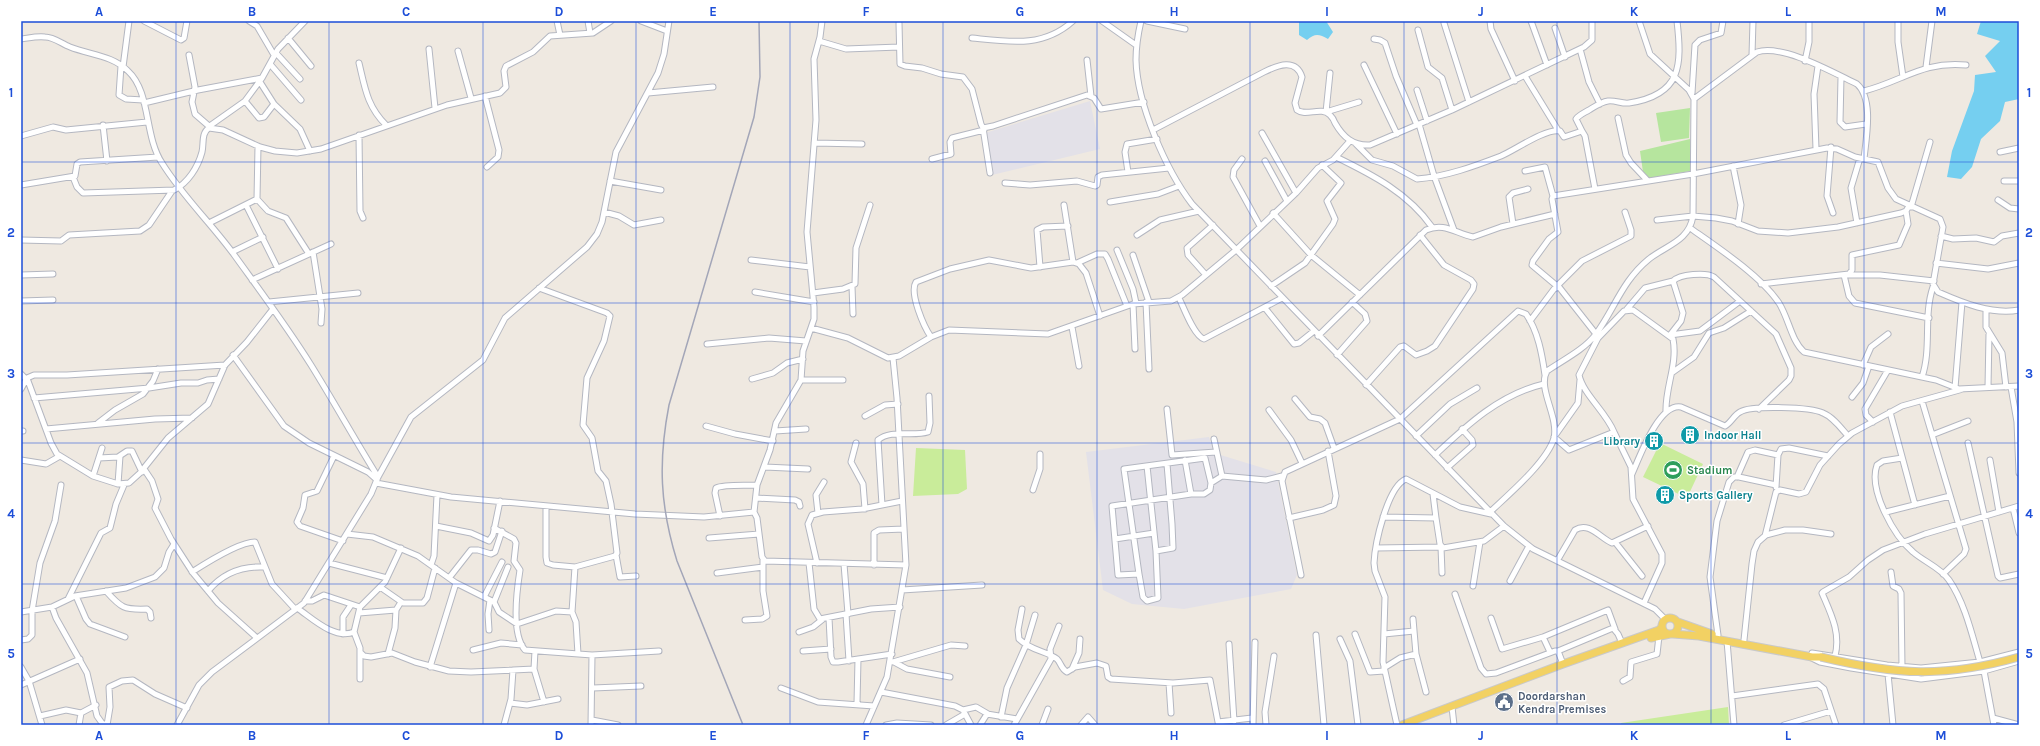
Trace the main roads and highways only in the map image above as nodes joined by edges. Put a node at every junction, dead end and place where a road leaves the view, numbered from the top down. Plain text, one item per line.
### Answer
1 (1678, 622) junction
2 (1662, 627) junction
3 (1671, 634) junction
4 (1812, 655) junction
5 (2019, 657) edge
6 (1452, 709) junction
7 (1402, 725) edge
8 (1414, 725) edge

1 - 2 main road
1 - 3 main road
1 - 4 main road
2 - 3 main road
2 - 6 main road
3 - 4 main road
3 - 6 main road
4 - 5 main road, bridge
6 - 7 main road
6 - 8 main road

